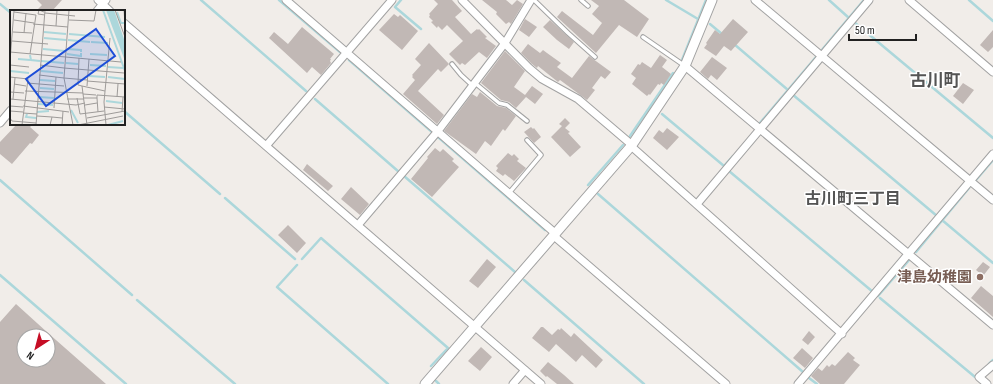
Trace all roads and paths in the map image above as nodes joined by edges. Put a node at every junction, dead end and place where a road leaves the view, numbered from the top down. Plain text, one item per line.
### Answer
1 (286, 0) edge
2 (392, 0) edge
3 (462, 0) edge
4 (533, 0) edge
5 (581, 0) edge
6 (712, 0) edge
7 (755, 0) edge
8 (869, 0) edge
9 (909, 0) edge
10 (102, 1) edge
11 (588, 6) dead end
12 (98, 10) edge
13 (109, 10) edge
14 (125, 24) edge
15 (643, 37) dead end
16 (505, 43) junction
17 (347, 52) junction
18 (821, 56) junction
19 (595, 57) dead end
20 (452, 64) dead end
21 (685, 66) junction
22 (993, 72) edge
23 (474, 84) junction
24 (10, 111) edge
25 (526, 121) dead end
26 (0, 123) edge
27 (760, 130) junction
28 (438, 131) junction
29 (528, 140) dead end
30 (266, 146) junction
31 (631, 146) junction
32 (993, 154) edge
33 (970, 181) junction
34 (509, 193) junction
35 (993, 200) edge
36 (697, 204) junction
37 (358, 225) junction
38 (555, 235) junction
39 (909, 254) junction
40 (993, 325) edge
41 (475, 326) junction
42 (842, 334) junction
43 (993, 365) edge
44 (525, 370) junction
45 (425, 384) edge
46 (513, 384) edge
47 (542, 384) edge
48 (726, 384) edge
49 (798, 384) edge
50 (987, 384) edge

1 - 17 street
2 - 17 street
3 - 16 street
4 - 16 street
4 - 19 lane
5 - 11 lane
6 - 21 street
7 - 18 street
8 - 18 street
9 - 22 street
10 - 12 street
10 - 13 street
14 - 30 street
15 - 21 lane
16 - 23 street
16 - 31 street
17 - 28 street
17 - 30 street
18 - 27 street
18 - 33 street
20 - 23 lane
21 - 27 street
21 - 31 street
23 - 25 lane
23 - 28 street
24 - 26 street
27 - 36 street
27 - 39 street
28 - 34 street
28 - 37 street
29 - 34 lane
30 - 37 street
31 - 36 street
31 - 38 street
32 - 33 street
33 - 35 street
33 - 39 street
34 - 38 street
36 - 42 street
37 - 41 street
38 - 41 street
38 - 48 street
39 - 40 street
39 - 42 street
41 - 44 street
41 - 45 street
42 - 49 street
43 - 50 street
44 - 46 street
44 - 47 street

